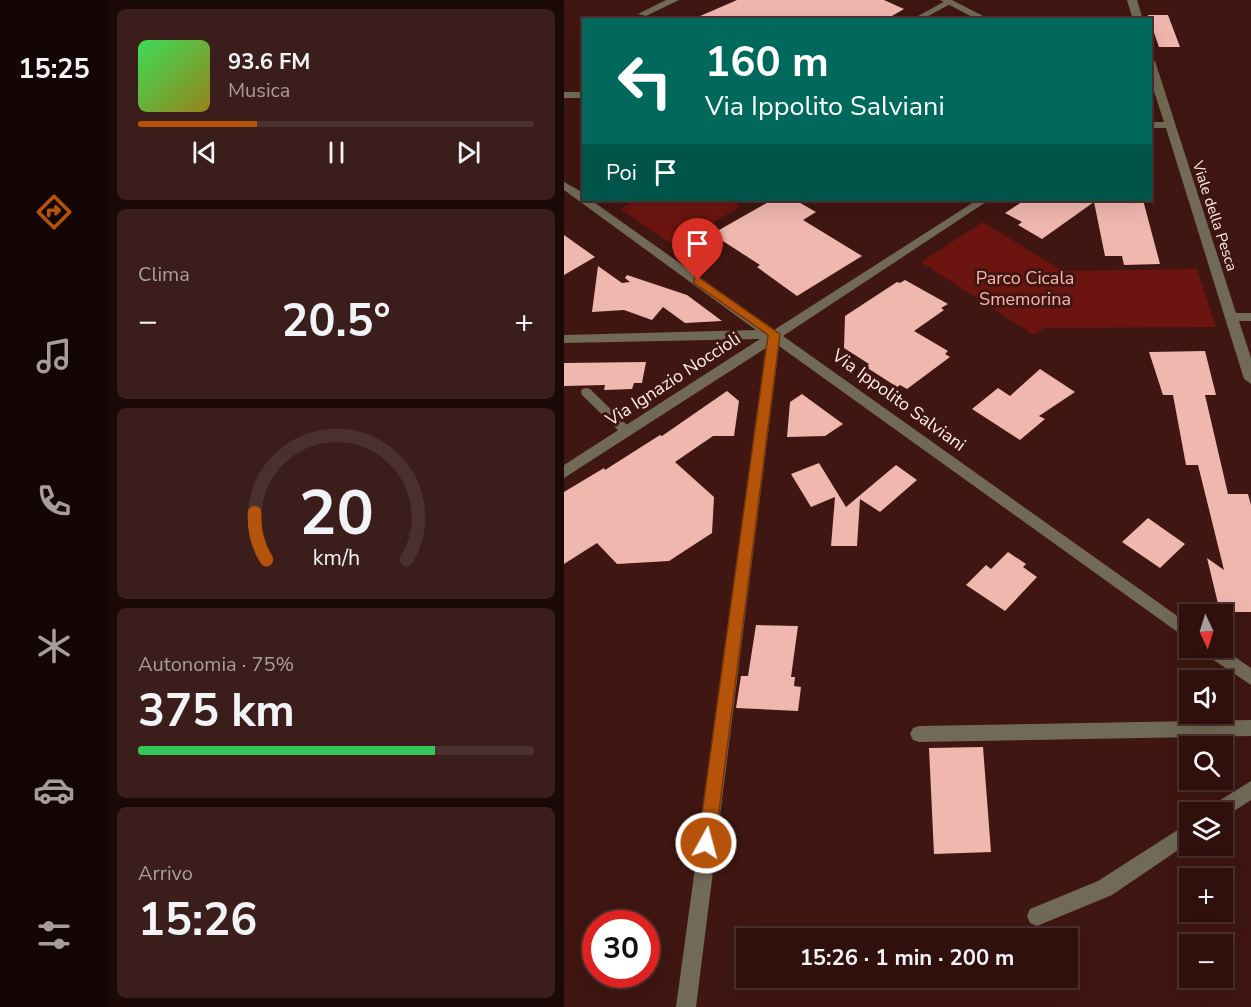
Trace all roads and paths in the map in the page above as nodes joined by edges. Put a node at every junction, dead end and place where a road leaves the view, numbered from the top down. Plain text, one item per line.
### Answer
1 (674, 0) edge
2 (1132, 0) edge
3 (948, 1) edge
4 (643, 14) dead end
5 (918, 18) edge
6 (983, 18) edge
7 (1137, 18) edge
8 (1154, 83) edge
9 (564, 95) edge
10 (582, 95) edge
11 (1152, 125) edge
12 (1170, 125) junction
13 (564, 185) edge
14 (582, 198) edge
15 (587, 201) edge
16 (982, 201) edge
17 (1231, 317) junction
18 (1251, 317) edge
19 (774, 334) junction
20 (564, 339) edge
21 (1251, 380) edge
22 (585, 392) dead end
23 (626, 431) junction
24 (564, 472) edge
25 (1179, 626) edge
26 (1223, 658) edge
27 (1251, 678) edge
28 (1251, 728) edge
29 (919, 734) dead end
30 (1251, 790) edge
31 (1233, 802) edge
32 (1179, 838) edge
33 (1037, 916) dead end
34 (686, 1007) edge

1 - 4 street
2 - 7 street
3 - 5 lane
3 - 6 street
8 - 12 street, Viale della Pesca
9 - 10 street
11 - 12 street
12 - 17 street, Viale della Pesca
13 - 14 street, Via Ippolito Salviani
15 - 19 street, Via Ippolito Salviani
16 - 19 street, Via Ignazio Noccioli
17 - 18 street
17 - 21 street, Viale della Pesca
19 - 20 street
19 - 23 street, Via Ignazio Noccioli
19 - 25 street, Via Ippolito Salviani
19 - 34 street
22 - 23 lane
23 - 24 street, Via Ignazio Noccioli
26 - 27 street
28 - 29 street
30 - 31 street
32 - 33 street

